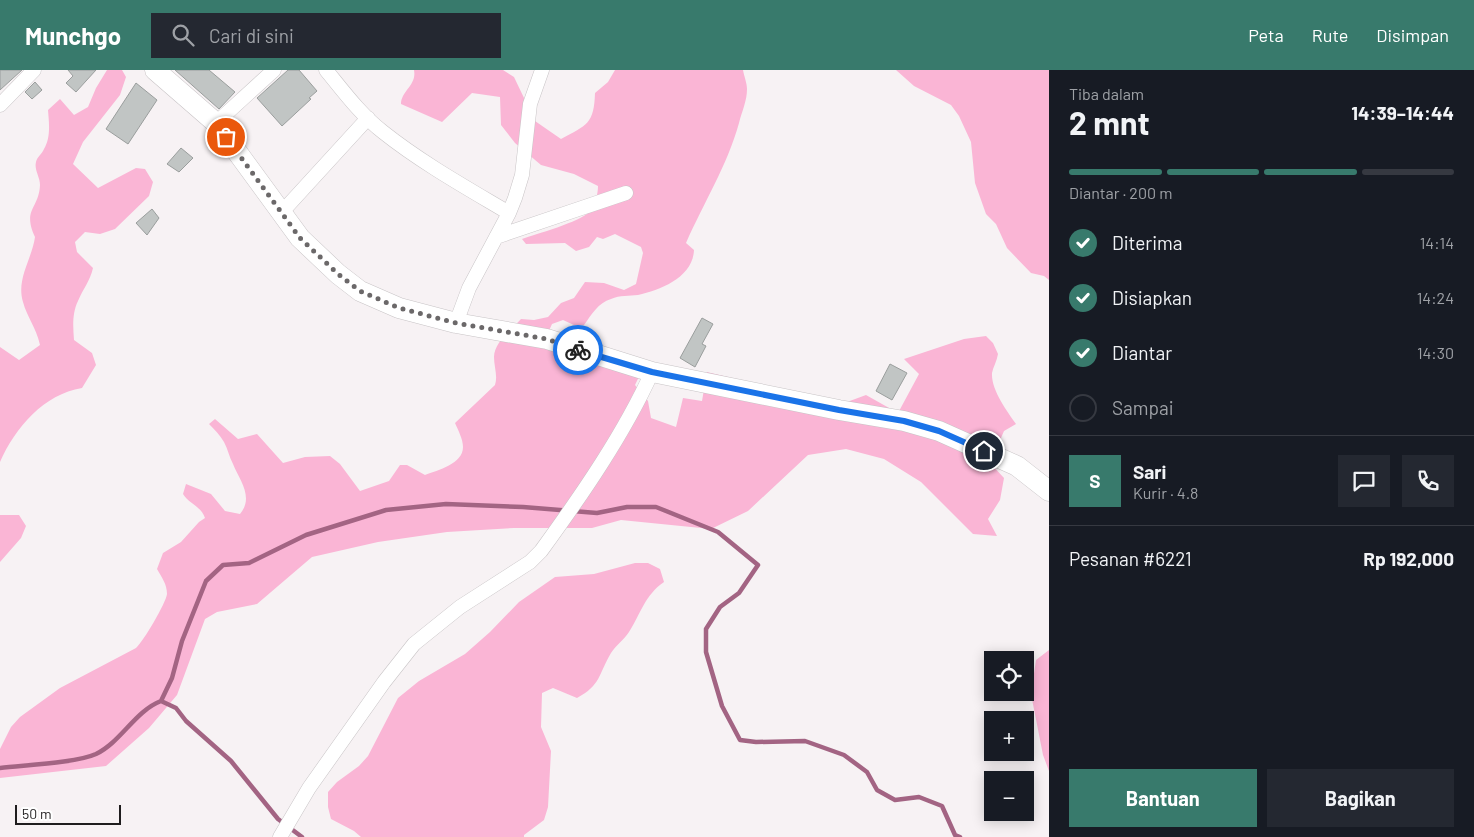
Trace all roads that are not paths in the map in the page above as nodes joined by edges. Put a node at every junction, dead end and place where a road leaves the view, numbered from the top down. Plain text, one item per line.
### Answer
1 (34, 70) edge
2 (155, 70) edge
3 (274, 70) edge
4 (326, 70) edge
5 (542, 70) edge
6 (0, 105) edge
7 (368, 118) junction
8 (216, 123) junction
9 (626, 193) dead end
10 (282, 212) junction
11 (509, 213) junction
12 (496, 237) junction
13 (456, 323) junction
14 (652, 372) junction
15 (1049, 491) edge
16 (280, 837) edge

1 - 6 street
2 - 8 main road
3 - 8 street
4 - 7 street
5 - 11 street
7 - 10 street
7 - 11 street
8 - 10 main road
9 - 12 street
10 - 13 main road
11 - 12 street
12 - 13 street
13 - 14 main road
14 - 15 main road
14 - 16 street

